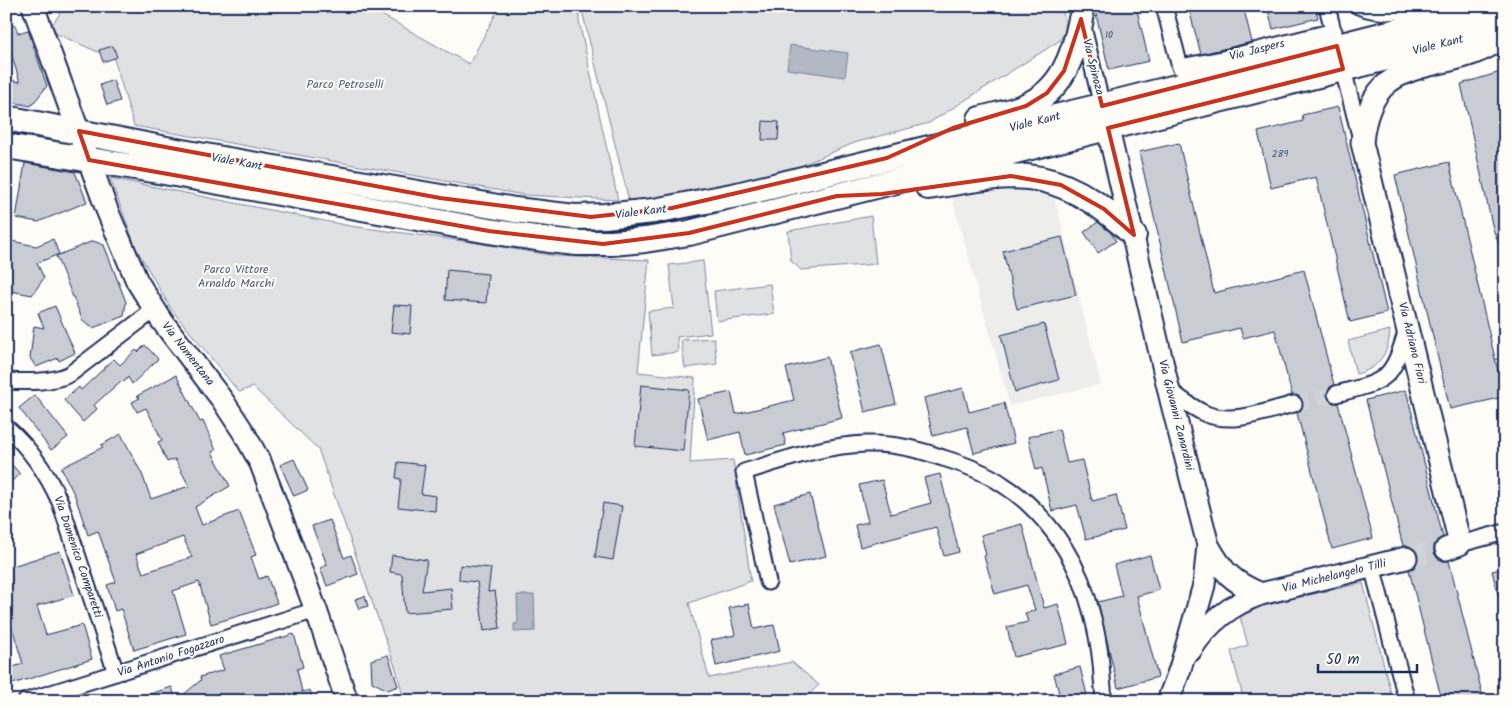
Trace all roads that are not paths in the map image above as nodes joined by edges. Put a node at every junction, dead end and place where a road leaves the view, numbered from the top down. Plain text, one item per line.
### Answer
1 (33, 6) edge
2 (1164, 6) edge
3 (1327, 6) edge
4 (1358, 6) edge
5 (1426, 6) edge
6 (1496, 6) edge
7 (1079, 13) edge
8 (1505, 26) edge
9 (1505, 36) edge
10 (1335, 39) junction
11 (1343, 69) junction
12 (1105, 117) junction
13 (6, 118) edge
14 (79, 132) junction
15 (1362, 143) junction
16 (6, 146) edge
17 (887, 158) junction
18 (89, 160) junction
19 (837, 196) junction
20 (514, 210) junction
21 (571, 217) junction
22 (490, 232) junction
23 (1134, 235) junction
24 (612, 243) junction
25 (154, 310) junction
26 (1408, 326) junction
27 (6, 381) edge
28 (1169, 390) junction
29 (1336, 394) tunnel mouth
30 (1294, 404) tunnel mouth
31 (6, 427) edge
32 (1505, 532) edge
33 (1208, 545) junction
34 (1453, 546) joint
35 (1406, 558) tunnel mouth
36 (1372, 566) junction
37 (768, 582) dead end
38 (1261, 594) junction
39 (316, 610) junction
40 (1180, 669) junction
41 (116, 673) junction
42 (1105, 700) edge
43 (26, 701) edge
44 (346, 701) edge
45 (1168, 701) edge
46 (1407, 701) edge

1 - 14 street, Via Nomentana
2 - 10 street, Via Jaspers
3 - 10 street, Via Adriano Fiori
4 - 5 street
6 - 10 main road, Viale Kant
7 - 12 street, Via Spinoza
7 - 17 main road
8 - 11 main road, Viale Kant
9 - 15 street, Via Adriano Fiori
10 - 11 street, Via Adriano Fiori
10 - 12 main road, Viale Kant
11 - 12 main road, Viale Kant
11 - 15 street, Via Adriano Fiori
12 - 17 main road, Viale Kant
12 - 19 main road, Viale Kant
12 - 23 street, Via Giovanni Zanardini
13 - 14 main road, Viale Kant
14 - 18 street, Via Nomentana
14 - 20 main road, Viale Kant
15 - 26 street, Via Adriano Fiori
16 - 18 main road, Viale Kant
17 - 21 main road, Viale Kant
18 - 22 main road, Viale Kant
18 - 25 street, Via Nomentana
19 - 23 main road
19 - 24 main road, Viale Kant
20 - 21 main road, Viale Kant
20 - 22 street, Viale Kant
21 - 24 street, Viale Kant
22 - 24 main road, Viale Kant
23 - 28 street, Via Giovanni Zanardini
25 - 27 street
25 - 39 street, Via Nomentana
26 - 29 street
26 - 34 street, Via Adriano Fiori
28 - 30 street
28 - 33 street, Via Giovanni Zanardini
31 - 41 street, Via Domenico Comparetti
32 - 34 street
33 - 38 street
33 - 40 street, Via Giovanni Zanardini
35 - 36 street, Via Michelangelo Tilli
36 - 38 street, Via Michelangelo Tilli
36 - 46 street
37 - 42 street
38 - 40 street, Via Michelangelo Tilli
39 - 41 street, Via Antonio Fogazzaro
39 - 44 street, Via Nomentana
40 - 45 street, Via Giovanni Zanardini
41 - 43 street, Via Antonio Fogazzaro

